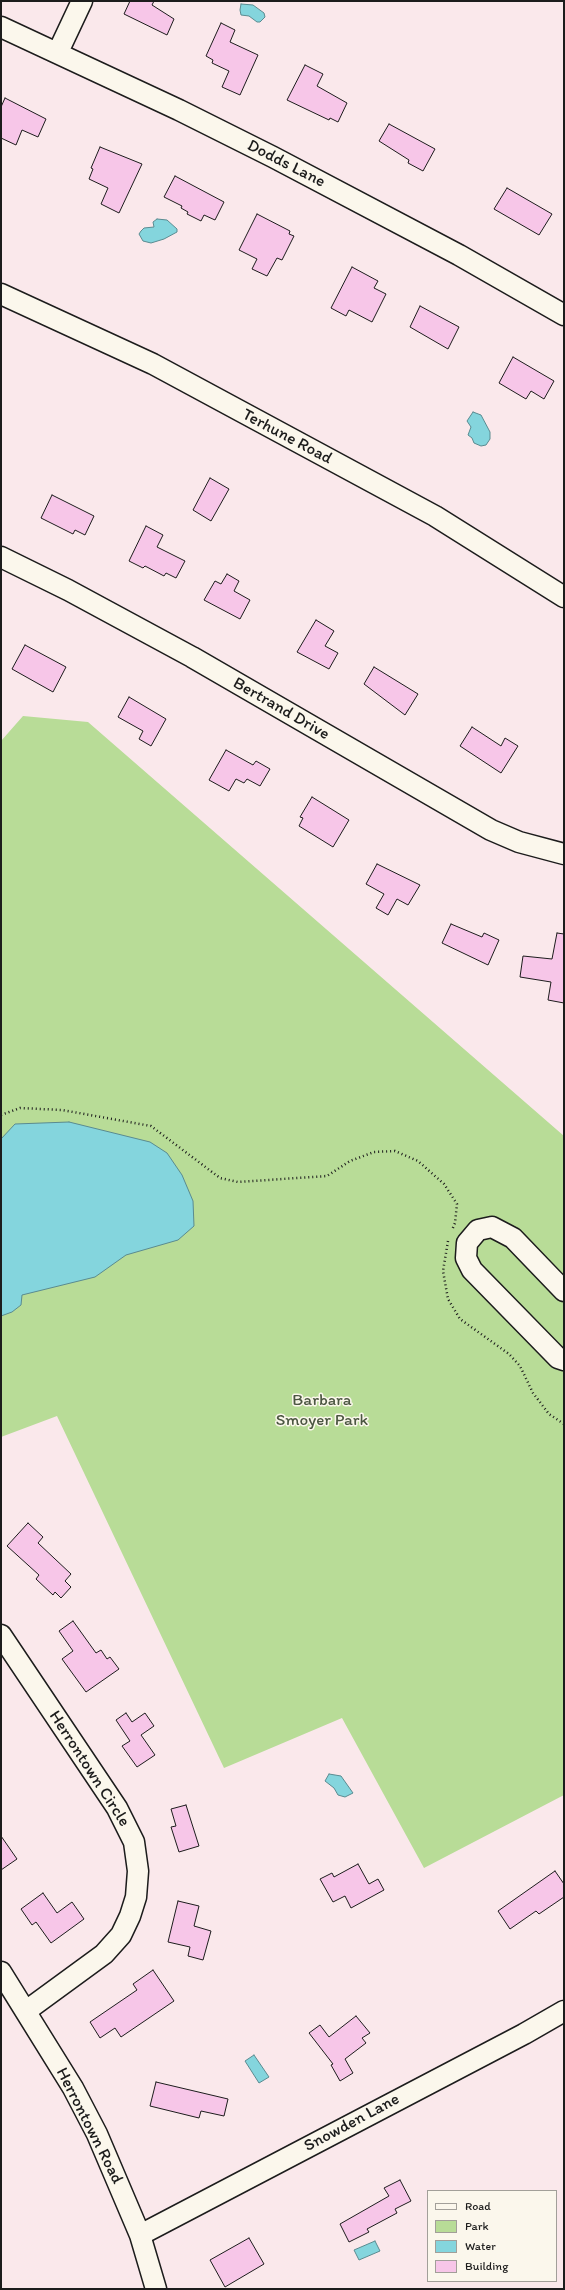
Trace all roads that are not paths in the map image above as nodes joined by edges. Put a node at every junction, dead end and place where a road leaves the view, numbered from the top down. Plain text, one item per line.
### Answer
1 (82, 1) edge
2 (1, 27) edge
3 (58, 52) junction
4 (1, 294) edge
5 (564, 315) edge
6 (1, 557) edge
7 (564, 597) edge
8 (564, 854) edge
9 (564, 1291) edge
10 (564, 1360) edge
11 (1, 1635) edge
12 (1, 1972) edge
13 (564, 2010) edge
14 (26, 2011) junction
15 (140, 2234) junction
16 (156, 2289) edge

1 - 3 street
2 - 3 street, Dodds Lane
3 - 5 street, Dodds Lane
4 - 7 street, Terhune Road
6 - 8 street, Bertrand Drive
9 - 10 street
11 - 14 street, Herrontown Circle
12 - 14 street, Herrontown Road
13 - 15 street, Snowden Lane
14 - 15 street, Herrontown Road
15 - 16 street, Herrontown Road

